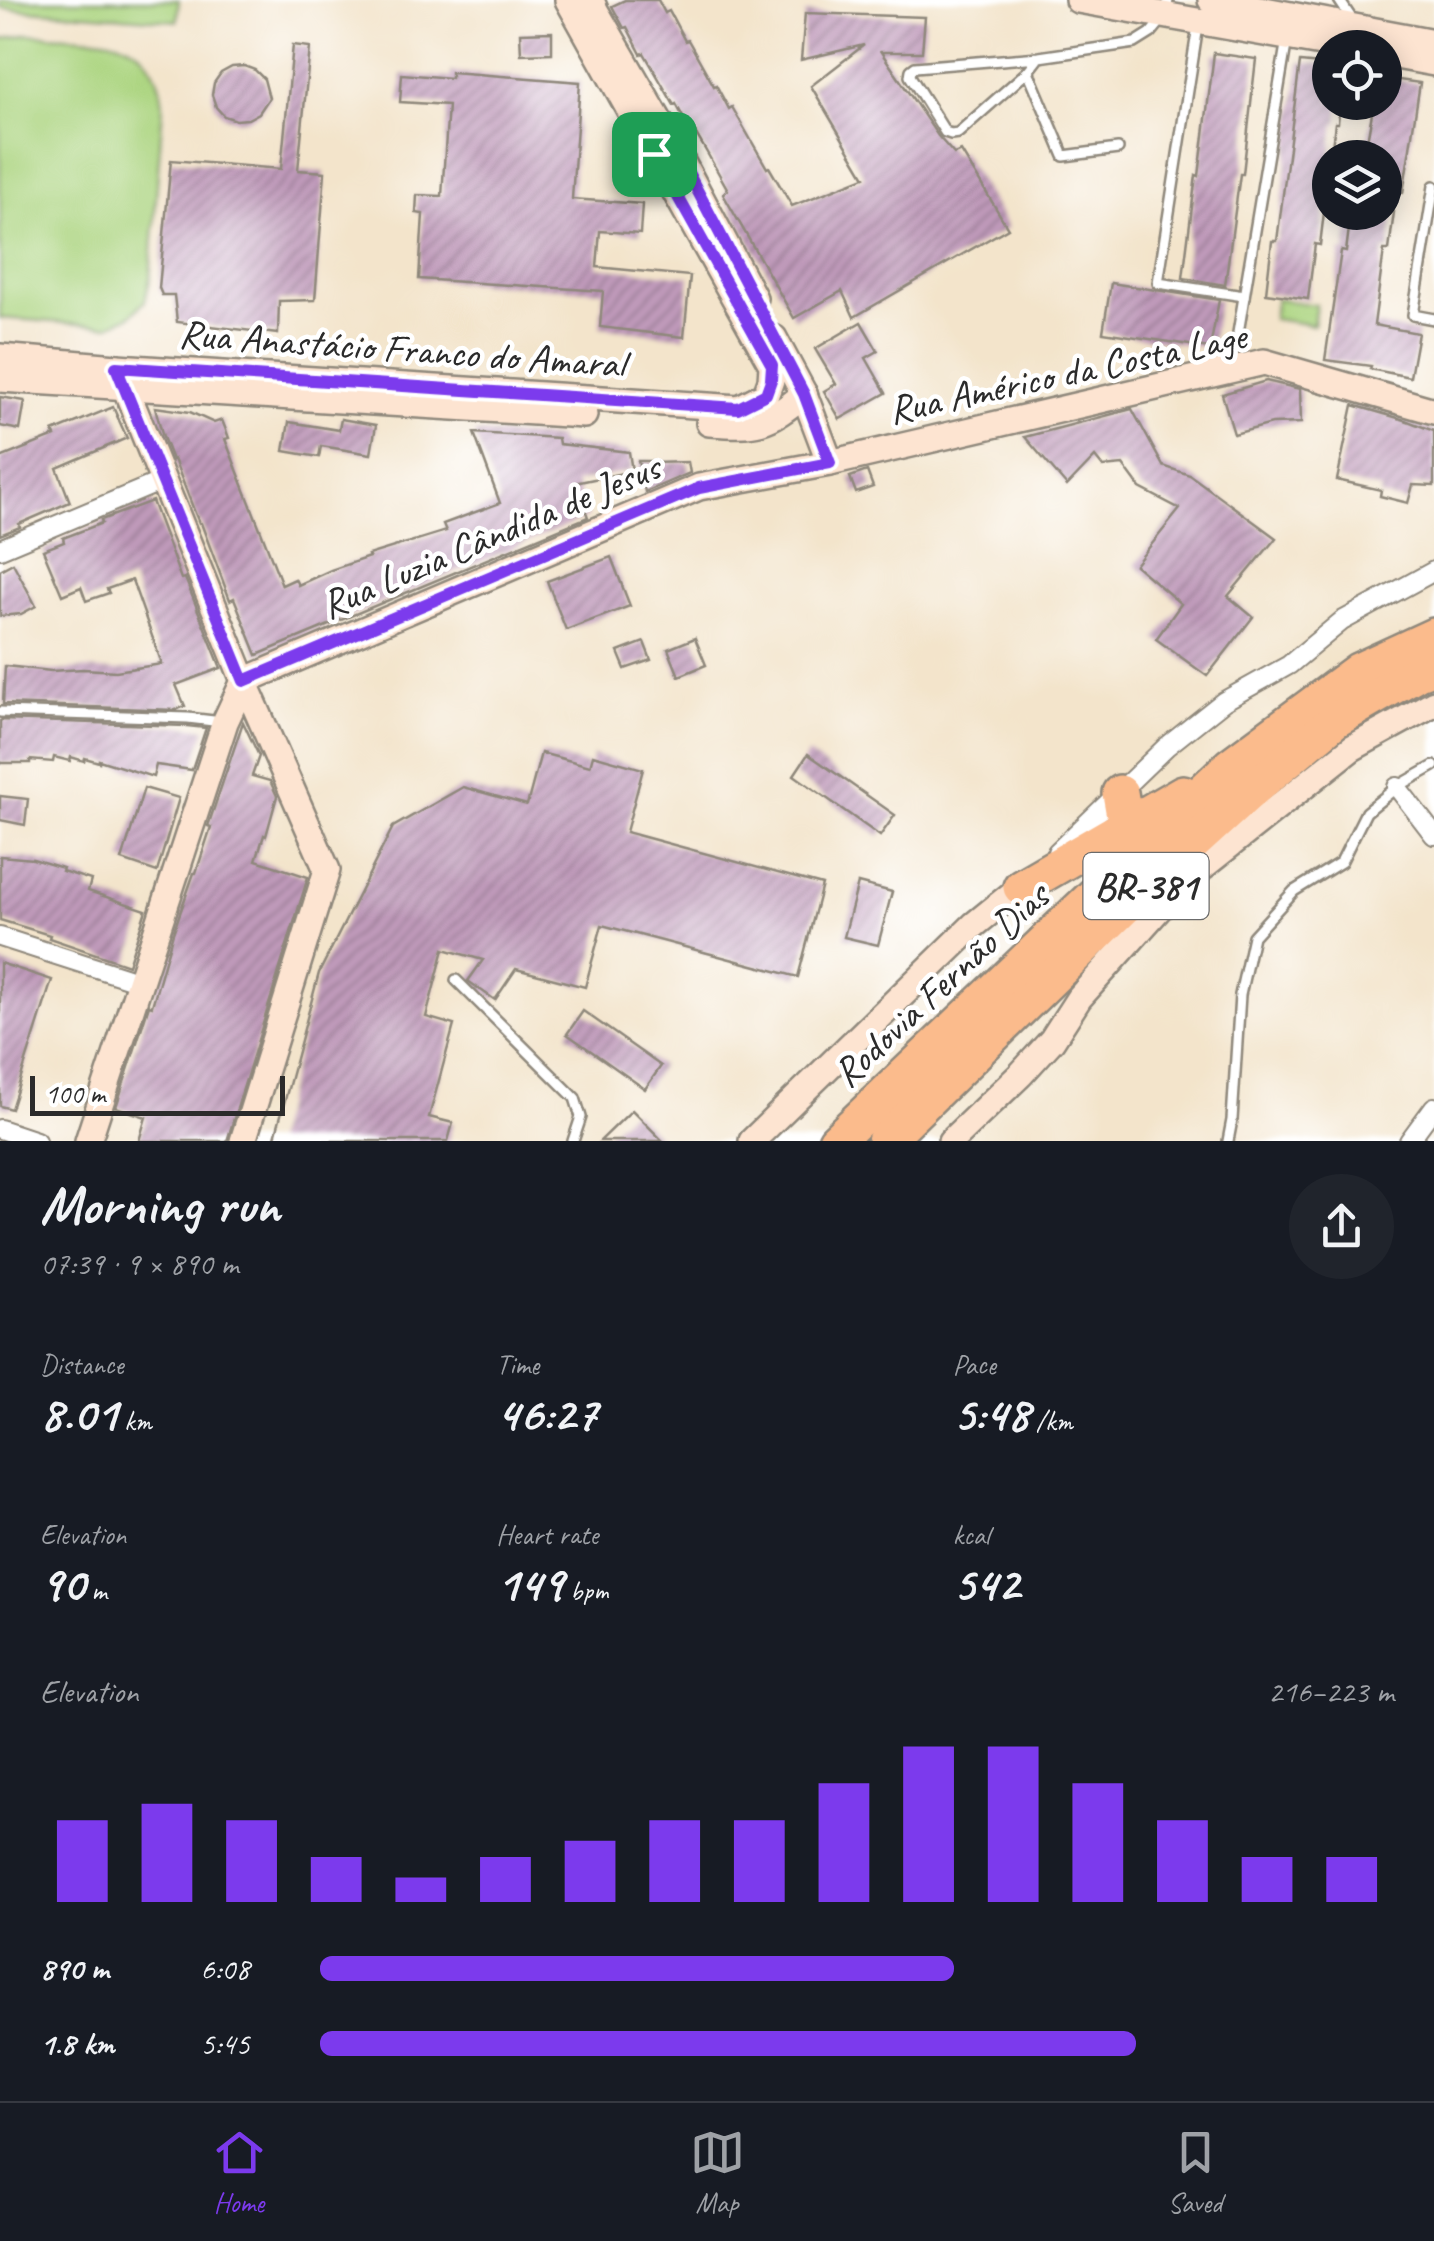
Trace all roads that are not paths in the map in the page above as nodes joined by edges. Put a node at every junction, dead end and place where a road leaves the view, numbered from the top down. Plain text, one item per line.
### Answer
1 (568, 0) edge
2 (591, 0) edge
3 (1078, 0) edge
4 (1339, 0) edge
5 (1167, 8) edge
6 (1205, 11) edge
7 (1313, 30) edge
8 (1350, 30) edge
9 (1288, 36) junction
10 (1312, 36) edge
11 (1402, 40) edge
12 (1434, 42) edge
13 (1039, 57) junction
14 (1402, 57) edge
15 (1434, 63) edge
16 (1028, 71) junction
17 (663, 148) junction
18 (1118, 148) dead end
19 (1434, 186) edge
20 (1244, 296) junction
21 (1434, 319) edge
22 (1238, 332) dead end
23 (0, 357) edge
24 (121, 378) junction
25 (0, 380) edge
26 (804, 394) junction
27 (1430, 405) edge
28 (830, 463) junction
29 (162, 481) junction
30 (0, 549) edge
31 (1434, 572) edge
32 (1434, 636) edge
33 (1434, 666) edge
34 (244, 681) junction
35 (1434, 702) edge
36 (0, 712) edge
37 (225, 722) junction
38 (1231, 764) junction
39 (1434, 766) edge
40 (1398, 788) junction
41 (1132, 804) junction
42 (1434, 835) edge
43 (1182, 883) junction
44 (1021, 887) joint
45 (0, 937) edge
46 (456, 980) dead end
47 (140, 982) junction
48 (997, 1033) junction
49 (1434, 1107) edge
50 (0, 1129) edge
51 (36, 1141) edge
52 (88, 1141) edge
53 (242, 1141) edge
54 (572, 1141) edge
55 (752, 1141) edge
56 (836, 1141) edge
57 (885, 1141) edge
58 (951, 1141) edge
59 (1228, 1141) edge
60 (1409, 1141) edge

1 - 17 street
2 - 17 street
3 - 5 street
4 - 8 lane
5 - 6 street
5 - 13 lane
6 - 7 street
6 - 9 street
6 - 20 lane
9 - 10 street
9 - 20 lane
11 - 12 street
13 - 16 lane
13 - 16 lane
14 - 15 street
16 - 18 lane
17 - 24 street, Rua Anastácio Franco do Amaral
17 - 26 street
19 - 21 lane
20 - 22 lane
23 - 24 street, Rua Anastácio Franco do Amaral
24 - 25 street, Rua Anastácio Franco do Amaral
24 - 26 street, Rua Anastácio Franco do Amaral
24 - 29 street
26 - 28 street
27 - 28 street, Rua Américo da Costa Lage
28 - 34 street, Rua Luzia Cândida de Jesus
29 - 30 street
29 - 34 street
31 - 41 street
32 - 38 highway, Rodovia Fernão Dias / BR-381
33 - 48 highway, Rodovia Fernão Dias / BR-381
34 - 37 street
34 - 53 street
35 - 43 street, BR-381
36 - 37 lane
37 - 47 street
38 - 41 highway, BR-381
38 - 56 highway, Rodovia Fernão Dias / BR-381
39 - 40 lane
40 - 42 street
40 - 59 lane
41 - 44 highway, BR-381
43 - 48 highway
43 - 58 street, BR-381
44 - 55 street, Rodovia Fernão Dias / BR-381
45 - 47 street
46 - 54 lane
47 - 52 street
48 - 57 highway, Rodovia Fernão Dias / BR-381
49 - 60 street
50 - 51 street

